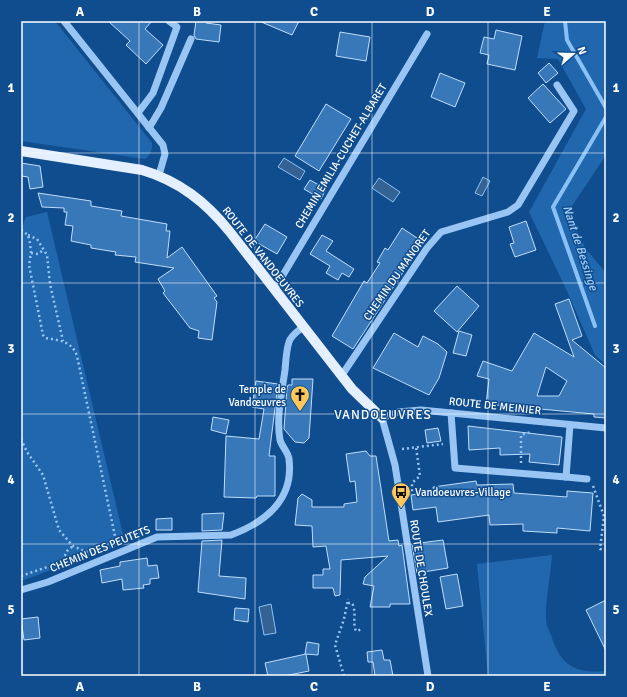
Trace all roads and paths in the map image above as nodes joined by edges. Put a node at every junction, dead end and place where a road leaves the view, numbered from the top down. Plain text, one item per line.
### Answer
1 (64, 21) edge
2 (169, 21) edge
3 (427, 34) dead end
4 (191, 40) dead end
5 (557, 85) dead end
6 (138, 113) junction
7 (149, 128) junction
8 (21, 151) edge
9 (159, 175) junction
10 (21, 230) edge
11 (28, 235) junction
12 (43, 250) junction
13 (31, 252) junction
14 (274, 290) junction
15 (303, 327) junction
16 (63, 341) junction
17 (342, 375) junction
18 (451, 413) junction
19 (382, 418) junction
20 (538, 422) junction
21 (570, 425) junction
22 (606, 428) edge
23 (21, 439) edge
24 (454, 443) junction
25 (416, 447) junction
26 (402, 449) dead end
27 (521, 472) junction
28 (566, 476) junction
29 (587, 479) joint
30 (408, 494) dead end
31 (120, 539) dead end
32 (116, 541) junction
33 (73, 546) junction
34 (605, 550) edge
35 (21, 576) edge
36 (21, 590) edge
37 (348, 599) dead end
38 (348, 603) junction
39 (363, 629) dead end
40 (344, 676) edge
41 (428, 676) edge

1 - 6 street
2 - 6 street
3 - 14 street, CHEMIN EMILIA-CUCHET-ALBARET
4 - 7 street
5 - 17 street, CHEMIN DU MANORET
6 - 7 street
7 - 9 street
8 - 9 main road, ROUTE DE VANDOEUVRES
9 - 14 main road, ROUTE DE VANDOEUVRES
10 - 11 path
11 - 12 path
11 - 13 path
12 - 13 path
12 - 16 path
13 - 16 path
14 - 15 main road, ROUTE DE VANDOEUVRES
15 - 17 main road, ROUTE DE VANDOEUVRES
15 - 36 street, CHEMIN DES PEUTETS
16 - 32 path
17 - 19 main road, ROUTE DE VANDOEUVRES
18 - 19 street, ROUTE DE MEINIER
18 - 20 street, ROUTE DE MEINIER
18 - 24 street
19 - 41 street, ROUTE DE CHOULEX
20 - 21 street, ROUTE DE MEINIER
20 - 27 path
21 - 22 street, ROUTE DE MEINIER
21 - 28 street
23 - 33 path
24 - 25 path
24 - 27 street
25 - 26 path
25 - 30 path
27 - 28 street
28 - 29 street
29 - 34 path
31 - 32 path
32 - 33 path
33 - 35 path
37 - 38 path
38 - 39 path
38 - 40 path

